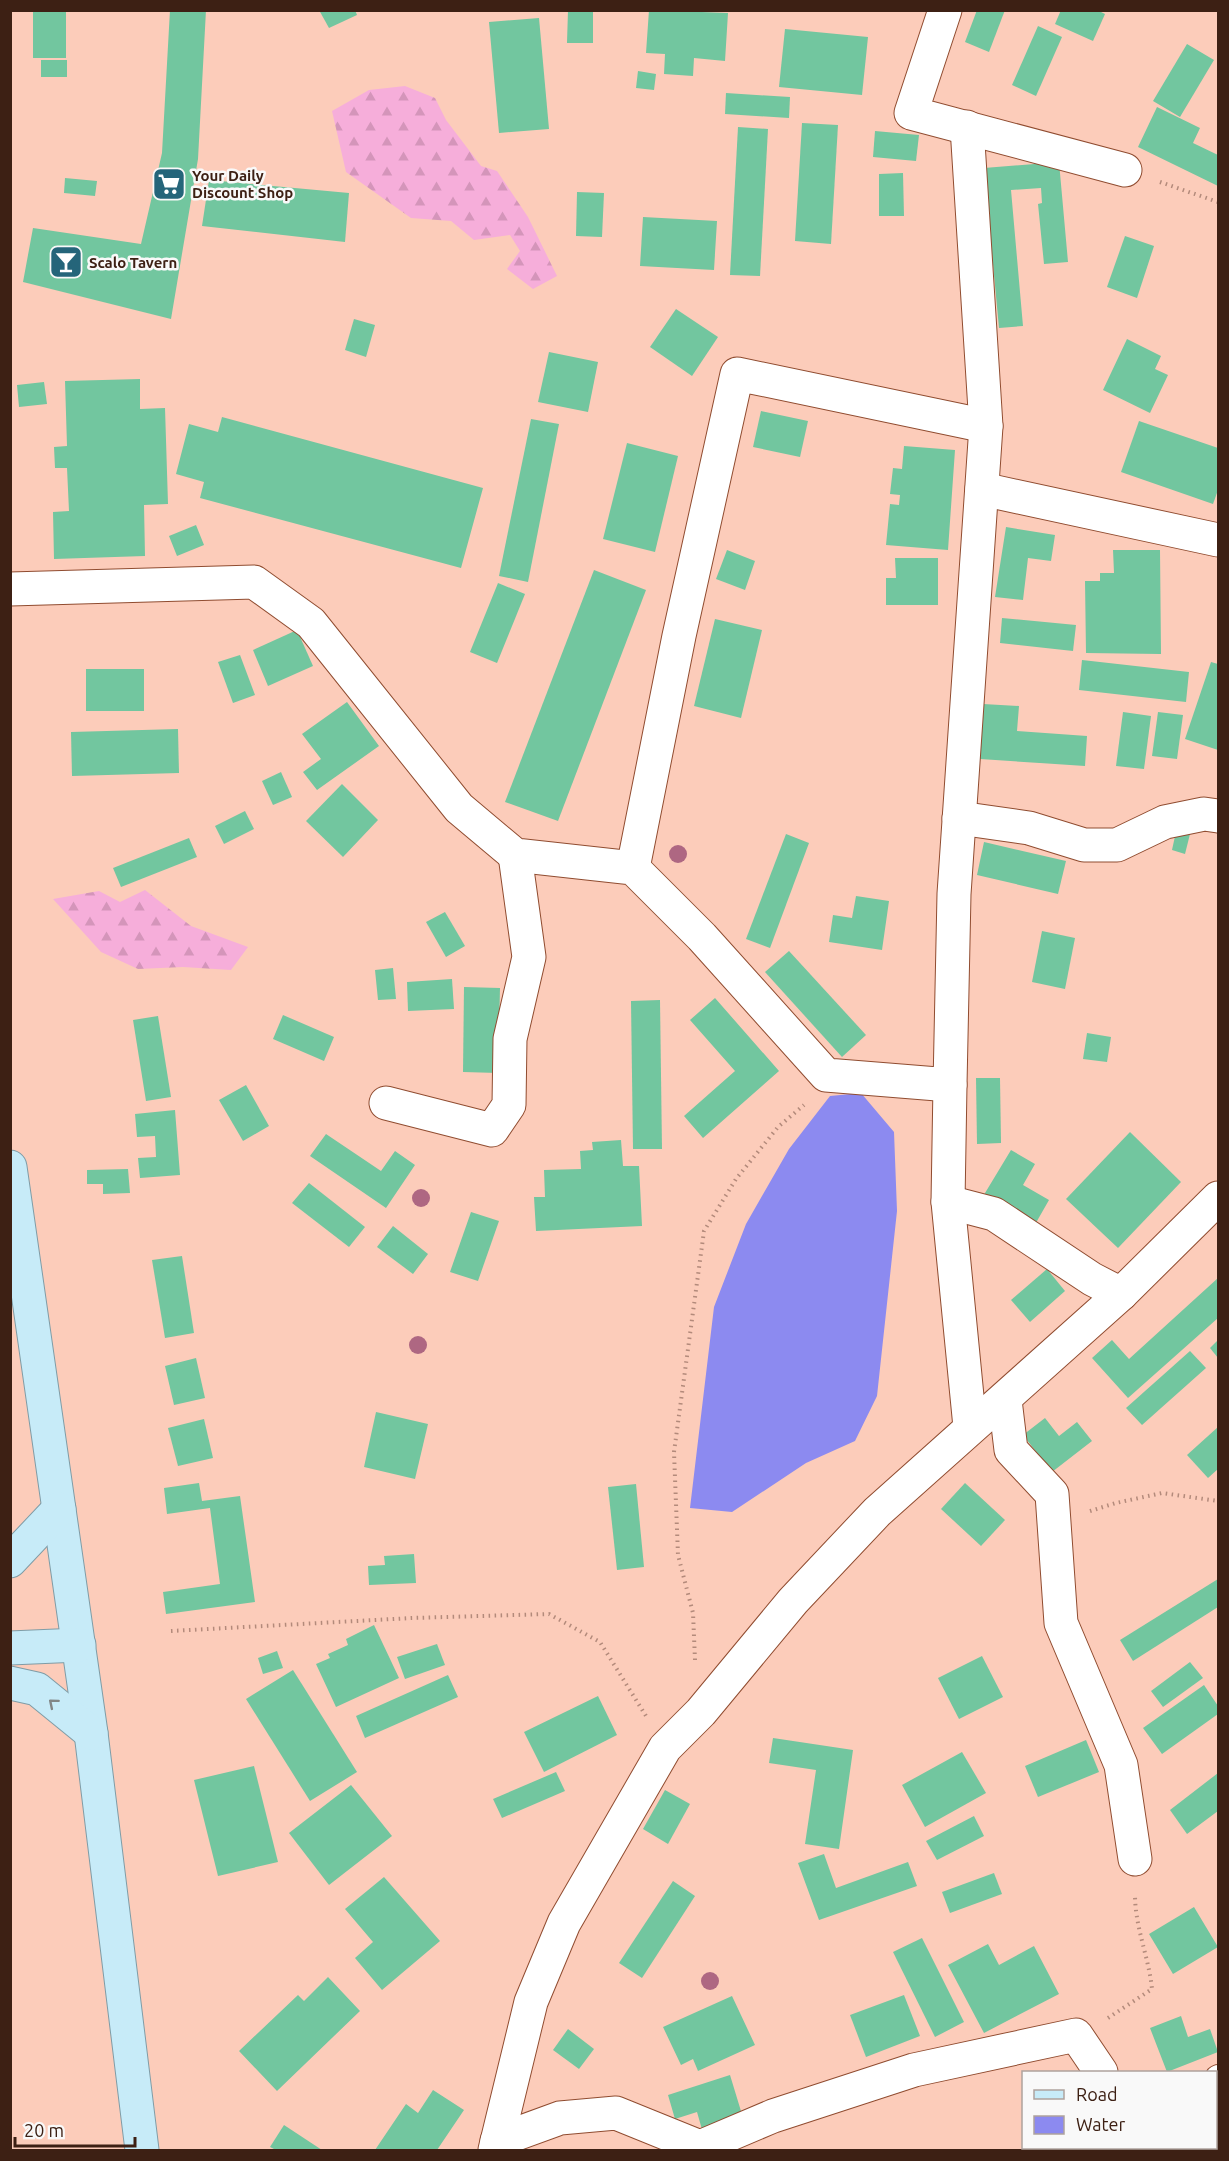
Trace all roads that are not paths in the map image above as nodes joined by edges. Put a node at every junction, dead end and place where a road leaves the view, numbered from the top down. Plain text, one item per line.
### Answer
1 (945, 10) edge
2 (967, 127) junction
3 (1125, 170) road end
4 (986, 426) junction
5 (982, 489) junction
6 (1217, 536) edge
7 (10, 589) edge
8 (1218, 816) edge
9 (959, 818) junction
10 (515, 855) junction
11 (633, 868) junction
12 (950, 1085) junction
13 (386, 1104) dead end
14 (10, 1167) edge
15 (1218, 1198) edge
16 (948, 1202) junction
17 (1121, 1294) junction
18 (1005, 1400) junction
19 (970, 1427) junction
20 (59, 1509) junction
21 (10, 1561) edge
22 (80, 1645) junction
23 (10, 1648) edge
24 (10, 1683) edge
25 (91, 1733) junction
26 (1135, 1859) road end
27 (1100, 2071) edge
28 (496, 2146) edge
29 (142, 2151) edge

1 - 2 street
2 - 3 street
2 - 4 street
4 - 5 street
4 - 11 street
5 - 6 street
5 - 9 street
7 - 10 street
8 - 9 street
9 - 12 street
10 - 11 street
10 - 13 street
11 - 12 street
12 - 16 street
14 - 20 main road
15 - 17 street
16 - 17 street
16 - 19 street
17 - 18 street
18 - 19 street
18 - 26 street
19 - 28 street
20 - 21 main road
20 - 22 main road
22 - 23 main road
22 - 25 main road
25 -> 24 main road
25 - 29 main road
27 - 28 street

